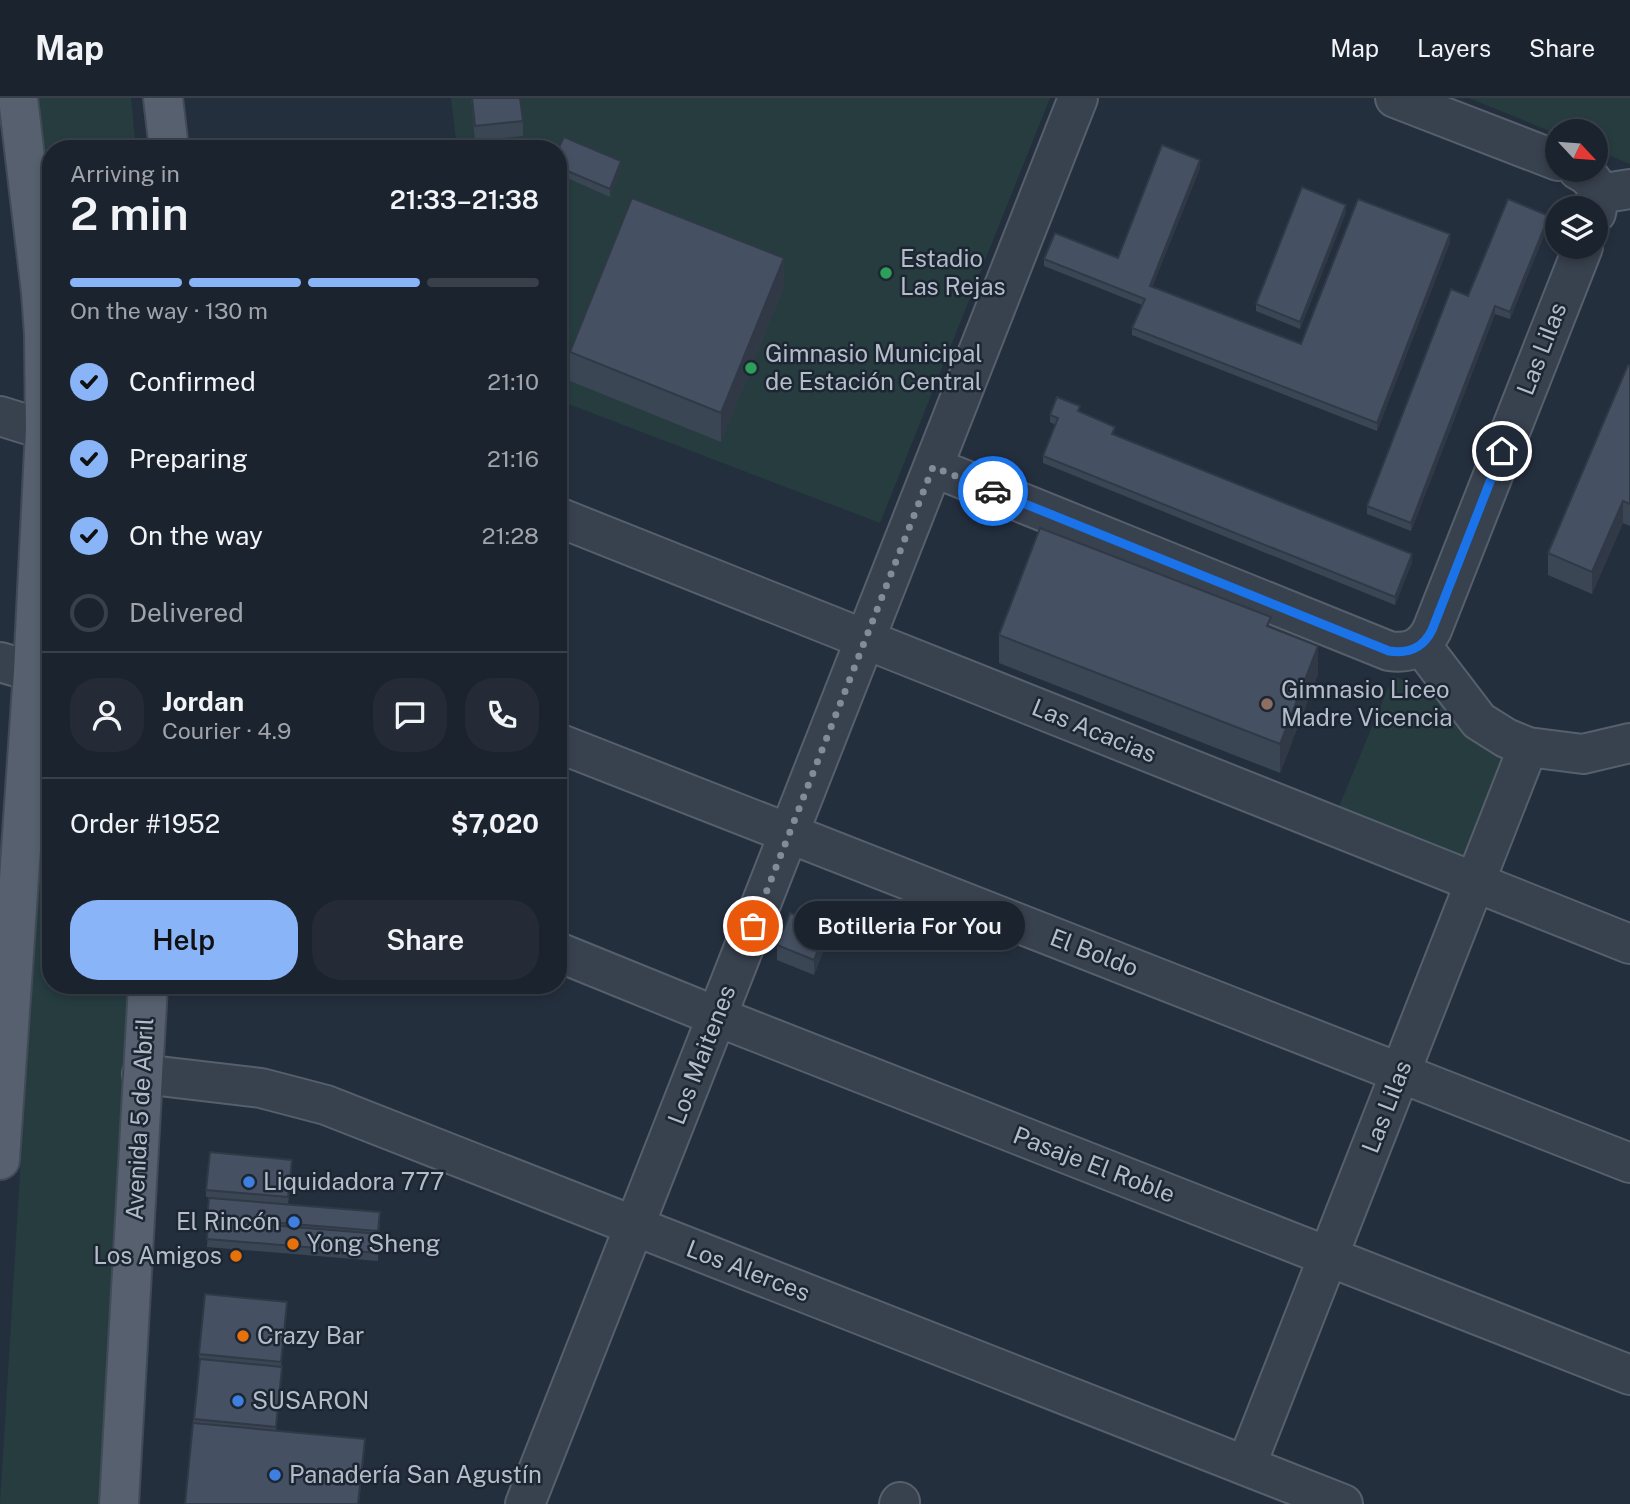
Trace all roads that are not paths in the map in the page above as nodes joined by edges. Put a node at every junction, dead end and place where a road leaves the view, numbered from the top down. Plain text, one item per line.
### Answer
1 (18, 98) edge
2 (163, 98) edge
3 (1078, 98) edge
4 (1395, 98) edge
5 (168, 140) edge
6 (1545, 157) edge
7 (1578, 259) edge
8 (42, 302) edge
9 (0, 416) edge
10 (42, 428) edge
11 (933, 467) junction
12 (42, 472) edge
13 (567, 521) edge
14 (866, 639) junction
15 (1422, 645) junction
16 (28, 670) edge
17 (1630, 743) edge
18 (567, 747) edge
19 (1528, 747) junction
20 (789, 834) junction
21 (1476, 883) junction
22 (1630, 944) edge
23 (567, 956) edge
24 (147, 994) edge
25 (718, 1017) junction
26 (1401, 1073) junction
27 (142, 1074) junction
28 (3, 1078) edge
29 (0, 1160) edge
30 (1630, 1163) edge
31 (635, 1227) junction
32 (1328, 1257) junction
33 (1630, 1376) edge
34 (1246, 1466) junction
35 (119, 1504) edge
36 (525, 1504) edge
37 (1343, 1504) edge

1 - 8 main road
2 - 5 main road
3 - 11 street, Los Maitenes
4 - 6 street
7 - 15 street, Las Lilas
9 - 10 street
11 - 14 street, Los Maitenes
11 - 15 street
12 - 16 main road
13 - 14 street, Las Acacias
14 - 20 street, Los Maitenes
14 - 21 street, Las Acacias
15 - 19 street
16 - 28 main road
17 - 19 street
18 - 20 street, El Boldo
19 - 21 street, Las Lilas
20 - 25 street, Los Maitenes
20 - 26 street, El Boldo
21 - 22 street, Las Acacias
21 - 26 street, Las Lilas
23 - 25 street, Pasaje El Roble
24 - 27 main road, Avenida 5 de Abril
25 - 31 street, Los Maitenes
25 - 32 street, Pasaje El Roble
26 - 30 street, El Boldo
26 - 32 street, Las Lilas
27 - 31 street, Los Alerces
27 - 35 main road, Avenida 5 de Abril
28 - 29 main road
31 - 34 street, Los Alerces
31 - 36 street, Los Maitenes
32 - 33 street, Pasaje El Roble
32 - 34 street, Las Lilas
34 - 37 street, Los Alerces

